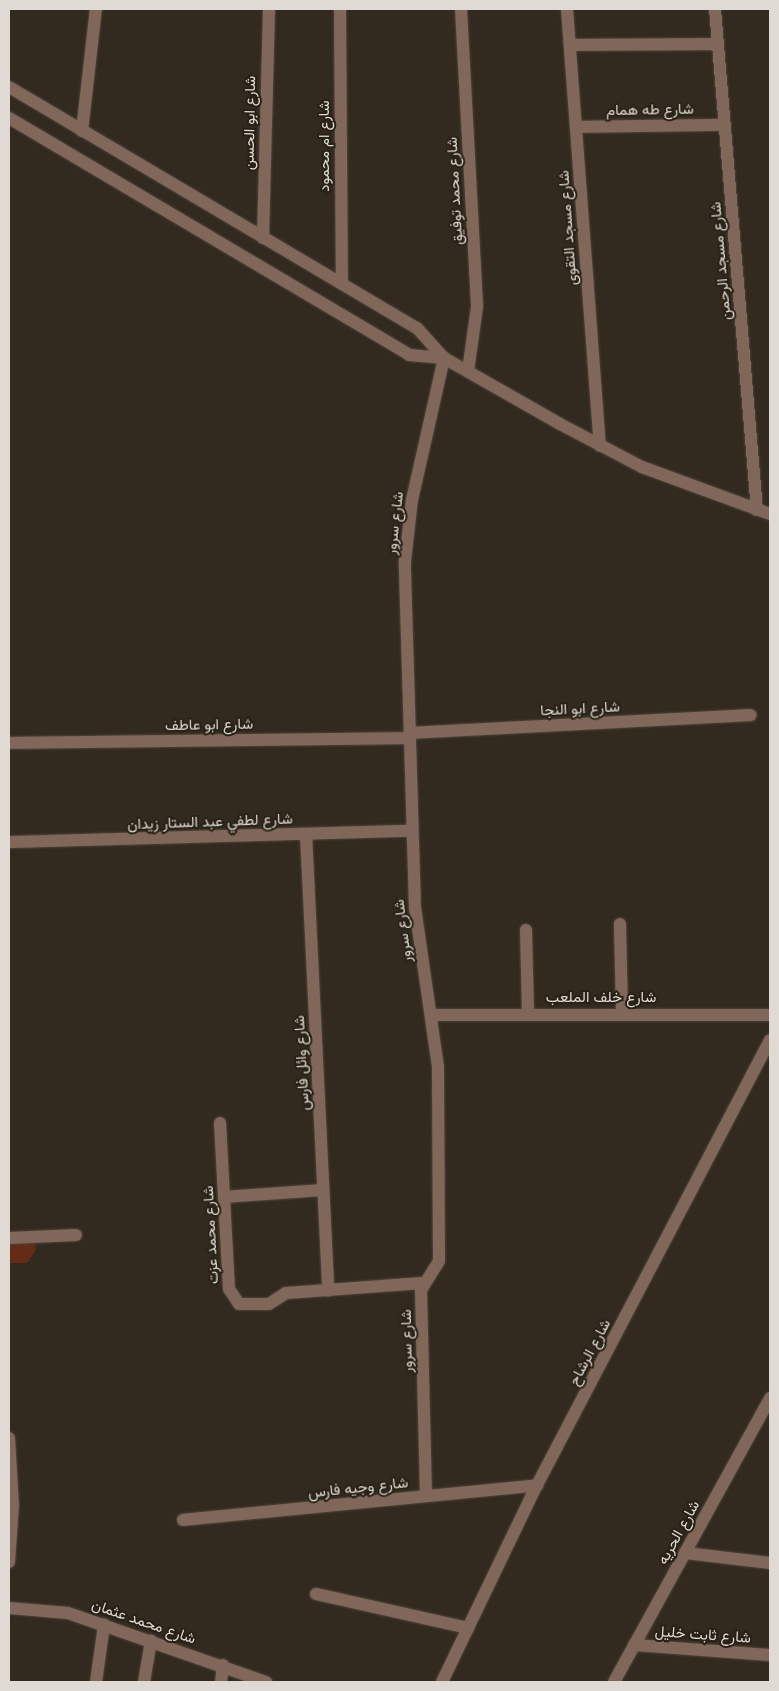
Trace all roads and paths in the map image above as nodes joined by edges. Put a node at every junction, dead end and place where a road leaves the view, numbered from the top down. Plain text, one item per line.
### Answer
1 (96, 9) edge
2 (268, 9) edge
3 (340, 9) edge
4 (461, 9) edge
5 (567, 9) edge
6 (715, 9) edge
7 (718, 44) junction
8 (570, 45) junction
9 (9, 87) edge
10 (9, 118) edge
11 (724, 125) junction
12 (576, 126) junction
13 (82, 131) junction
14 (262, 238) junction
15 (342, 284) junction
16 (444, 358) junction
17 (468, 371) junction
18 (600, 446) junction
19 (757, 510) junction
20 (770, 514) edge
21 (751, 715) dead end
22 (410, 736) junction
23 (9, 743) edge
24 (412, 832) junction
25 (306, 834) junction
26 (9, 842) edge
27 (620, 924) dead end
28 (526, 930) dead end
29 (622, 1012) junction
30 (528, 1013) junction
31 (432, 1014) junction
32 (770, 1015) edge
33 (770, 1040) edge
34 (220, 1123) dead end
35 (323, 1190) junction
36 (224, 1197) junction
37 (76, 1235) dead end
38 (9, 1238) edge
39 (423, 1283) junction
40 (328, 1290) junction
41 (770, 1398) edge
42 (9, 1438) edge
43 (537, 1486) junction
44 (426, 1496) junction
45 (183, 1520) dead end
46 (685, 1553) junction
47 (9, 1562) edge
48 (770, 1563) edge
49 (316, 1594) dead end
50 (9, 1608) edge
51 (104, 1625) junction
52 (468, 1628) junction
53 (151, 1641) junction
54 (634, 1645) junction
55 (770, 1654) edge
56 (223, 1665) junction
57 (96, 1682) edge
58 (144, 1682) edge
59 (221, 1682) edge
60 (266, 1682) edge
61 (442, 1682) edge
62 (614, 1682) edge

1 - 13 street
2 - 14 street, شارع ابو الحسن
3 - 15 street, شارع ام محمود
4 - 17 street, شارع محمد توفيق
5 - 8 street, شارع مسجد التقوى
6 - 7 street, شارع مسجد الرحمن
7 - 8 street
7 - 11 street, شارع مسجد الرحمن
8 - 12 street, شارع مسجد التقوى
9 - 13 street
10 - 16 street
11 - 12 street, شارع طه همام
11 - 19 street, شارع مسجد الرحمن
12 - 18 street, شارع مسجد التقوى
13 - 14 street
14 - 15 street
15 - 16 street
16 - 17 street
16 - 22 street, شارع سرور
17 - 18 street
18 - 19 street
19 - 20 street
21 - 22 street, شارع ابو النجا
22 - 23 street, شارع ابو عاطف
22 - 24 street, شارع سرور
24 - 25 street, شارع لطفي عبد الستار زيدان
24 - 31 street, شارع سرور
25 - 26 street, شارع لطفي عبد الستار زيدان
25 - 35 street, شارع وائل فارس
27 - 29 street
28 - 30 street
29 - 30 street, شارع خلف الملعب
29 - 32 street, شارع خلف الملعب
30 - 31 street, شارع خلف الملعب
31 - 39 street, شارع سرور
33 - 43 street, شارع الرشاح
34 - 36 street, شارع محمد عزت
35 - 36 street
35 - 40 street, شارع وائل فارس
36 - 40 street, شارع محمد عزت
37 - 38 street
39 - 40 street, شارع محمد عزت
39 - 44 street, شارع سرور
41 - 46 street, شارع الحريه
42 - 47 street
43 - 44 street, شارع وجيه فارس
43 - 52 street, شارع الرشاح
44 - 45 street, شارع وجيه فارس
46 - 48 street
46 - 54 street, شارع الحريه
49 - 52 street
50 - 51 street, شارع محمد عثمان
51 - 53 street, شارع محمد عثمان
51 - 57 street
52 - 61 street, شارع الرشاح
53 - 56 street, شارع محمد عثمان
53 - 58 street
54 - 55 street, شارع ثابت خليل
54 - 62 street, شارع الحريه
56 - 59 street
56 - 60 street, شارع محمد عثمان

